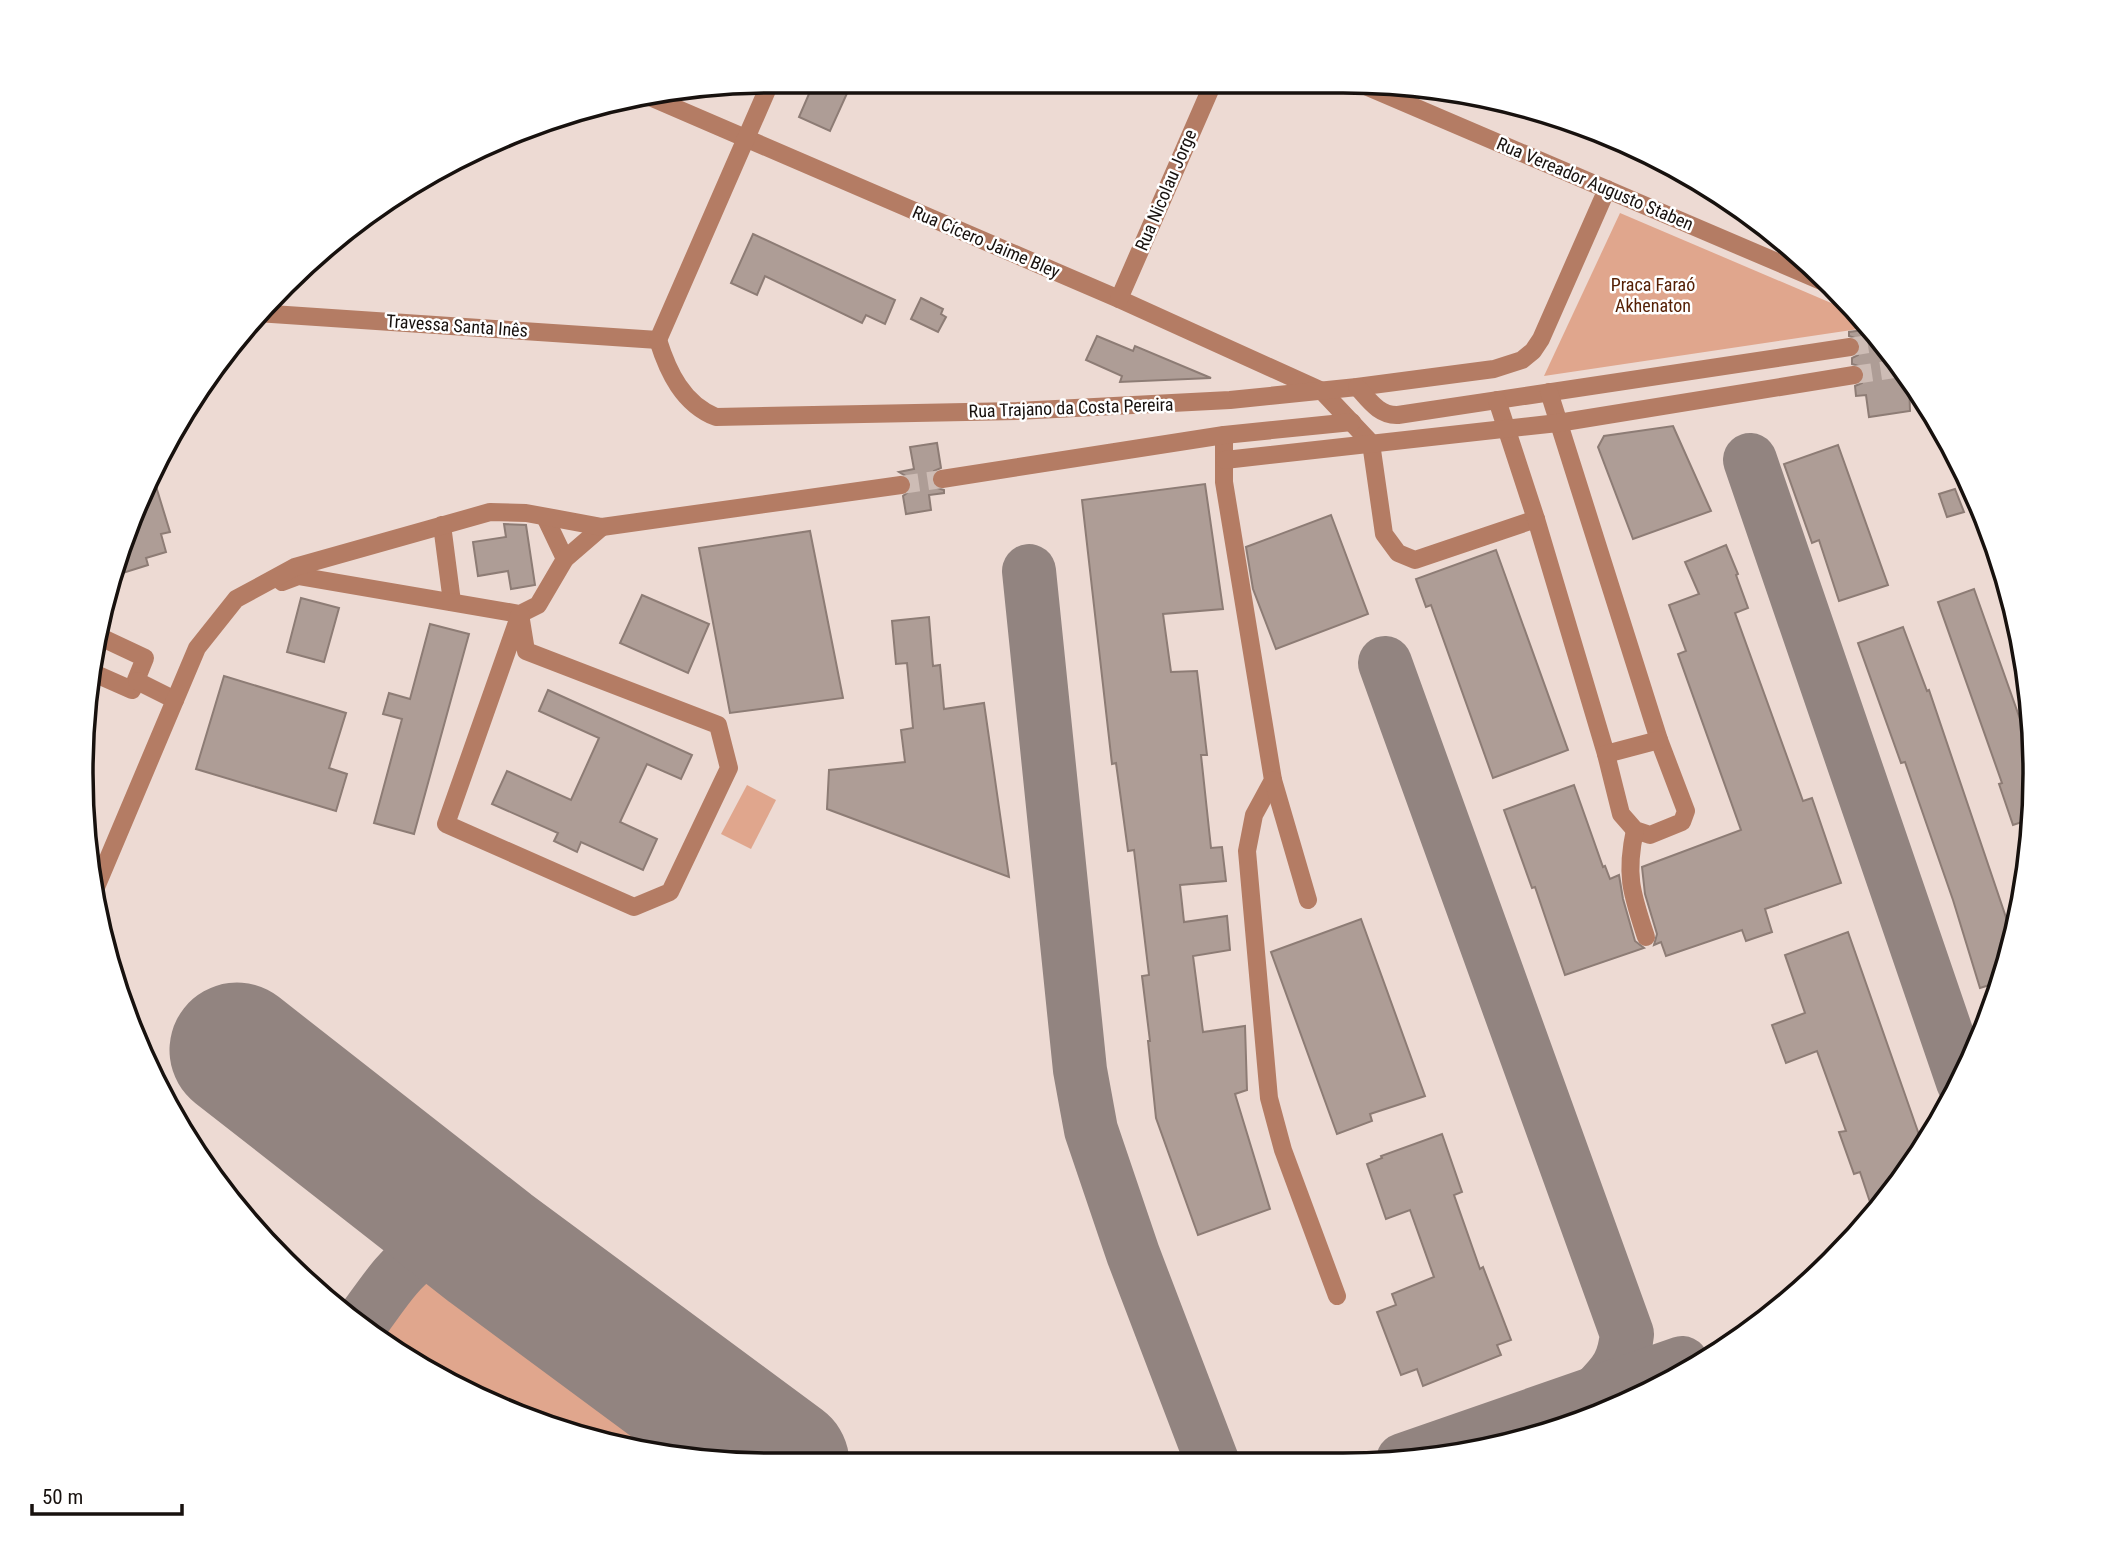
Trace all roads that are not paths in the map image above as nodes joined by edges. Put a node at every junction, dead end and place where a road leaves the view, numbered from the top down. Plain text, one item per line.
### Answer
1 (766, 93) edge
2 (1207, 93) edge
3 (1384, 94) edge
4 (663, 102) edge
5 (746, 138) junction
6 (1607, 189) junction
7 (1805, 274) edge
8 (1119, 299) junction
9 (271, 314) edge
10 (658, 340) junction
11 (1850, 347) tunnel mouth
12 (1831, 350) junction
13 (1357, 387) junction
14 (1322, 391) junction
15 (1549, 392) junction
16 (1497, 400) junction
17 (1352, 422) junction
18 (1558, 423) junction
19 (1507, 429) junction
20 (1224, 435) junction
21 (1371, 443) junction
22 (1226, 460) junction
23 (943, 480) tunnel mouth
24 (901, 485) tunnel mouth
25 (545, 517) junction
26 (1536, 519) junction
27 (443, 525) junction
28 (602, 527) junction
29 (565, 559) junction
30 (236, 599) junction
31 (452, 602) junction
32 (520, 614) junction
33 (106, 640) edge
34 (100, 676) edge
35 (137, 681) junction
36 (175, 700) junction
37 (1659, 740) junction
38 (1606, 754) junction
39 (1273, 779) junction
40 (1635, 830) junction
41 (101, 875) edge
42 (1308, 900) dead end
43 (1646, 937) dead end
44 (1337, 1296) dead end

1 - 5 street
2 - 8 street, Rua Nicolau Jorge
3 - 6 street, Rua Vereador Augusto Staben
4 - 5 street, Rua Cícero Jaime Bley
5 - 8 street, Rua Cícero Jaime Bley
5 - 10 street
6 - 7 street, Rua Vereador Augusto Staben
6 - 13 street, Rua Trajano da Costa Pereira
8 - 14 street, Rua Cícero Jaime Bley
9 - 10 street, Travessa Santa Inês
10 - 14 street, Rua Trajano da Costa Pereira
11 - 12 street
12 - 15 street
12 - 18 street
13 - 14 street, Rua Trajano da Costa Pereira
13 - 16 street
14 - 17 street
15 - 16 street
15 - 18 street
16 - 19 street
17 - 20 street
17 - 21 street
18 - 19 street
18 - 37 street
19 - 21 street
19 - 26 street
20 - 22 street
20 - 23 street
21 - 22 street
21 - 26 street
22 - 39 street
24 - 28 street
25 - 27 street
25 - 28 street
25 - 29 street
26 - 38 street
27 - 30 street
27 - 31 street
28 - 29 street
29 - 32 street
30 - 31 street
30 - 36 street
31 - 32 street
32 - 32 street
33 - 35 street
34 - 35 street
35 - 36 street
36 - 41 street
37 - 38 street
37 - 40 street
38 - 40 street
39 - 42 street
39 - 44 street
40 - 43 street

